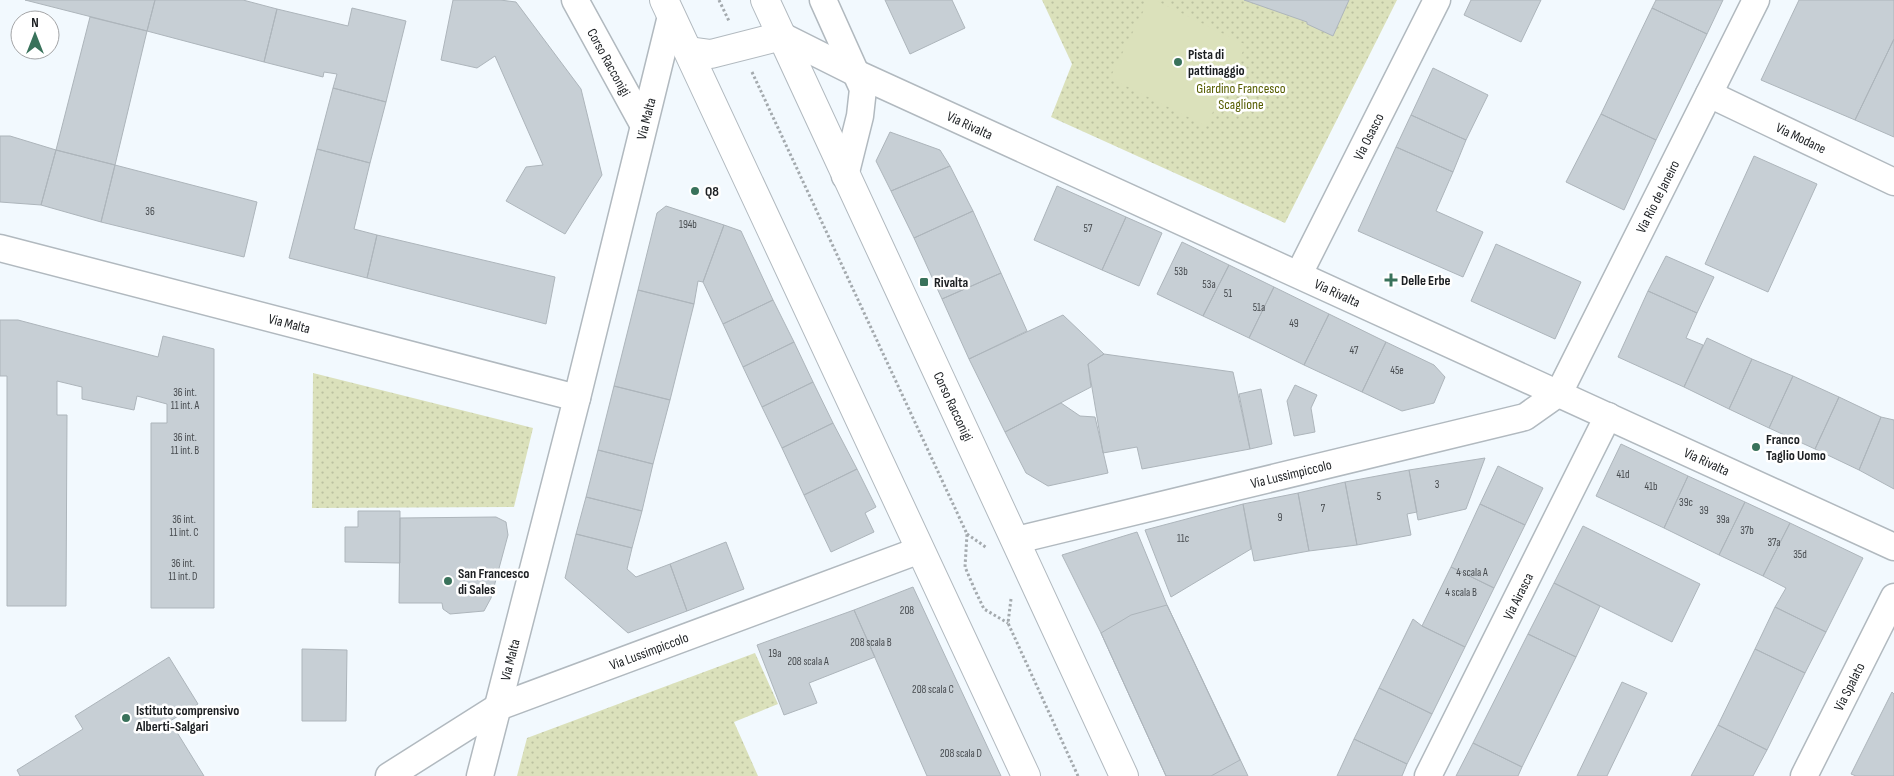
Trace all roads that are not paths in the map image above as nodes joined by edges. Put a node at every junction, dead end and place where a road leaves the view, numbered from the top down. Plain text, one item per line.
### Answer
1 (575, 0) edge
2 (765, 0) edge
3 (824, 0) edge
4 (1437, 0) edge
5 (1756, 0) edge
6 (668, 8) edge
7 (782, 36) junction
8 (688, 51) junction
9 (858, 74) junction
10 (1709, 94) junction
11 (643, 124) junction
12 (845, 176) junction
13 (1894, 182) edge
14 (0, 248) edge
15 (1299, 274) junction
16 (1559, 393) junction
17 (577, 398) junction
18 (1608, 416) junction
19 (1018, 540) junction
20 (1894, 547) edge
21 (920, 550) junction
22 (1894, 597) edge
23 (498, 706) junction
24 (390, 776) edge
25 (480, 776) edge
26 (1026, 776) edge
27 (1124, 776) edge
28 (1428, 776) edge
29 (1804, 776) edge

1 - 11 street, Corso Racconigi
2 - 7 street, Corso Racconigi
3 - 9 street
4 - 15 street, Via Osasco
5 - 10 street, Via Rio de Janeiro
6 - 8 street
6 - 11 street, Via Malta
7 - 8 street
7 - 9 street, Via Rivalta
7 - 12 street, Corso Racconigi
8 - 21 street
9 - 12 street
9 - 15 street, Via Rivalta
10 - 13 street, Via Modane
10 - 16 street, Via Rio de Janeiro
11 - 17 street, Via Malta
12 - 19 street, Corso Racconigi
14 - 17 street, Via Malta
15 - 16 street, Via Rivalta
16 - 18 street, Via Rivalta
16 - 19 street, Via Lussimpiccolo
17 - 23 street, Via Malta
18 - 20 street, Via Rivalta
18 - 28 street, Via Airasca
19 - 27 street, Corso Racconigi
21 - 23 street, Via Lussimpiccolo
21 - 26 street
22 - 29 street, Via Spalato
23 - 24 street, Via Lussimpiccolo
23 - 25 street, Via Malta

